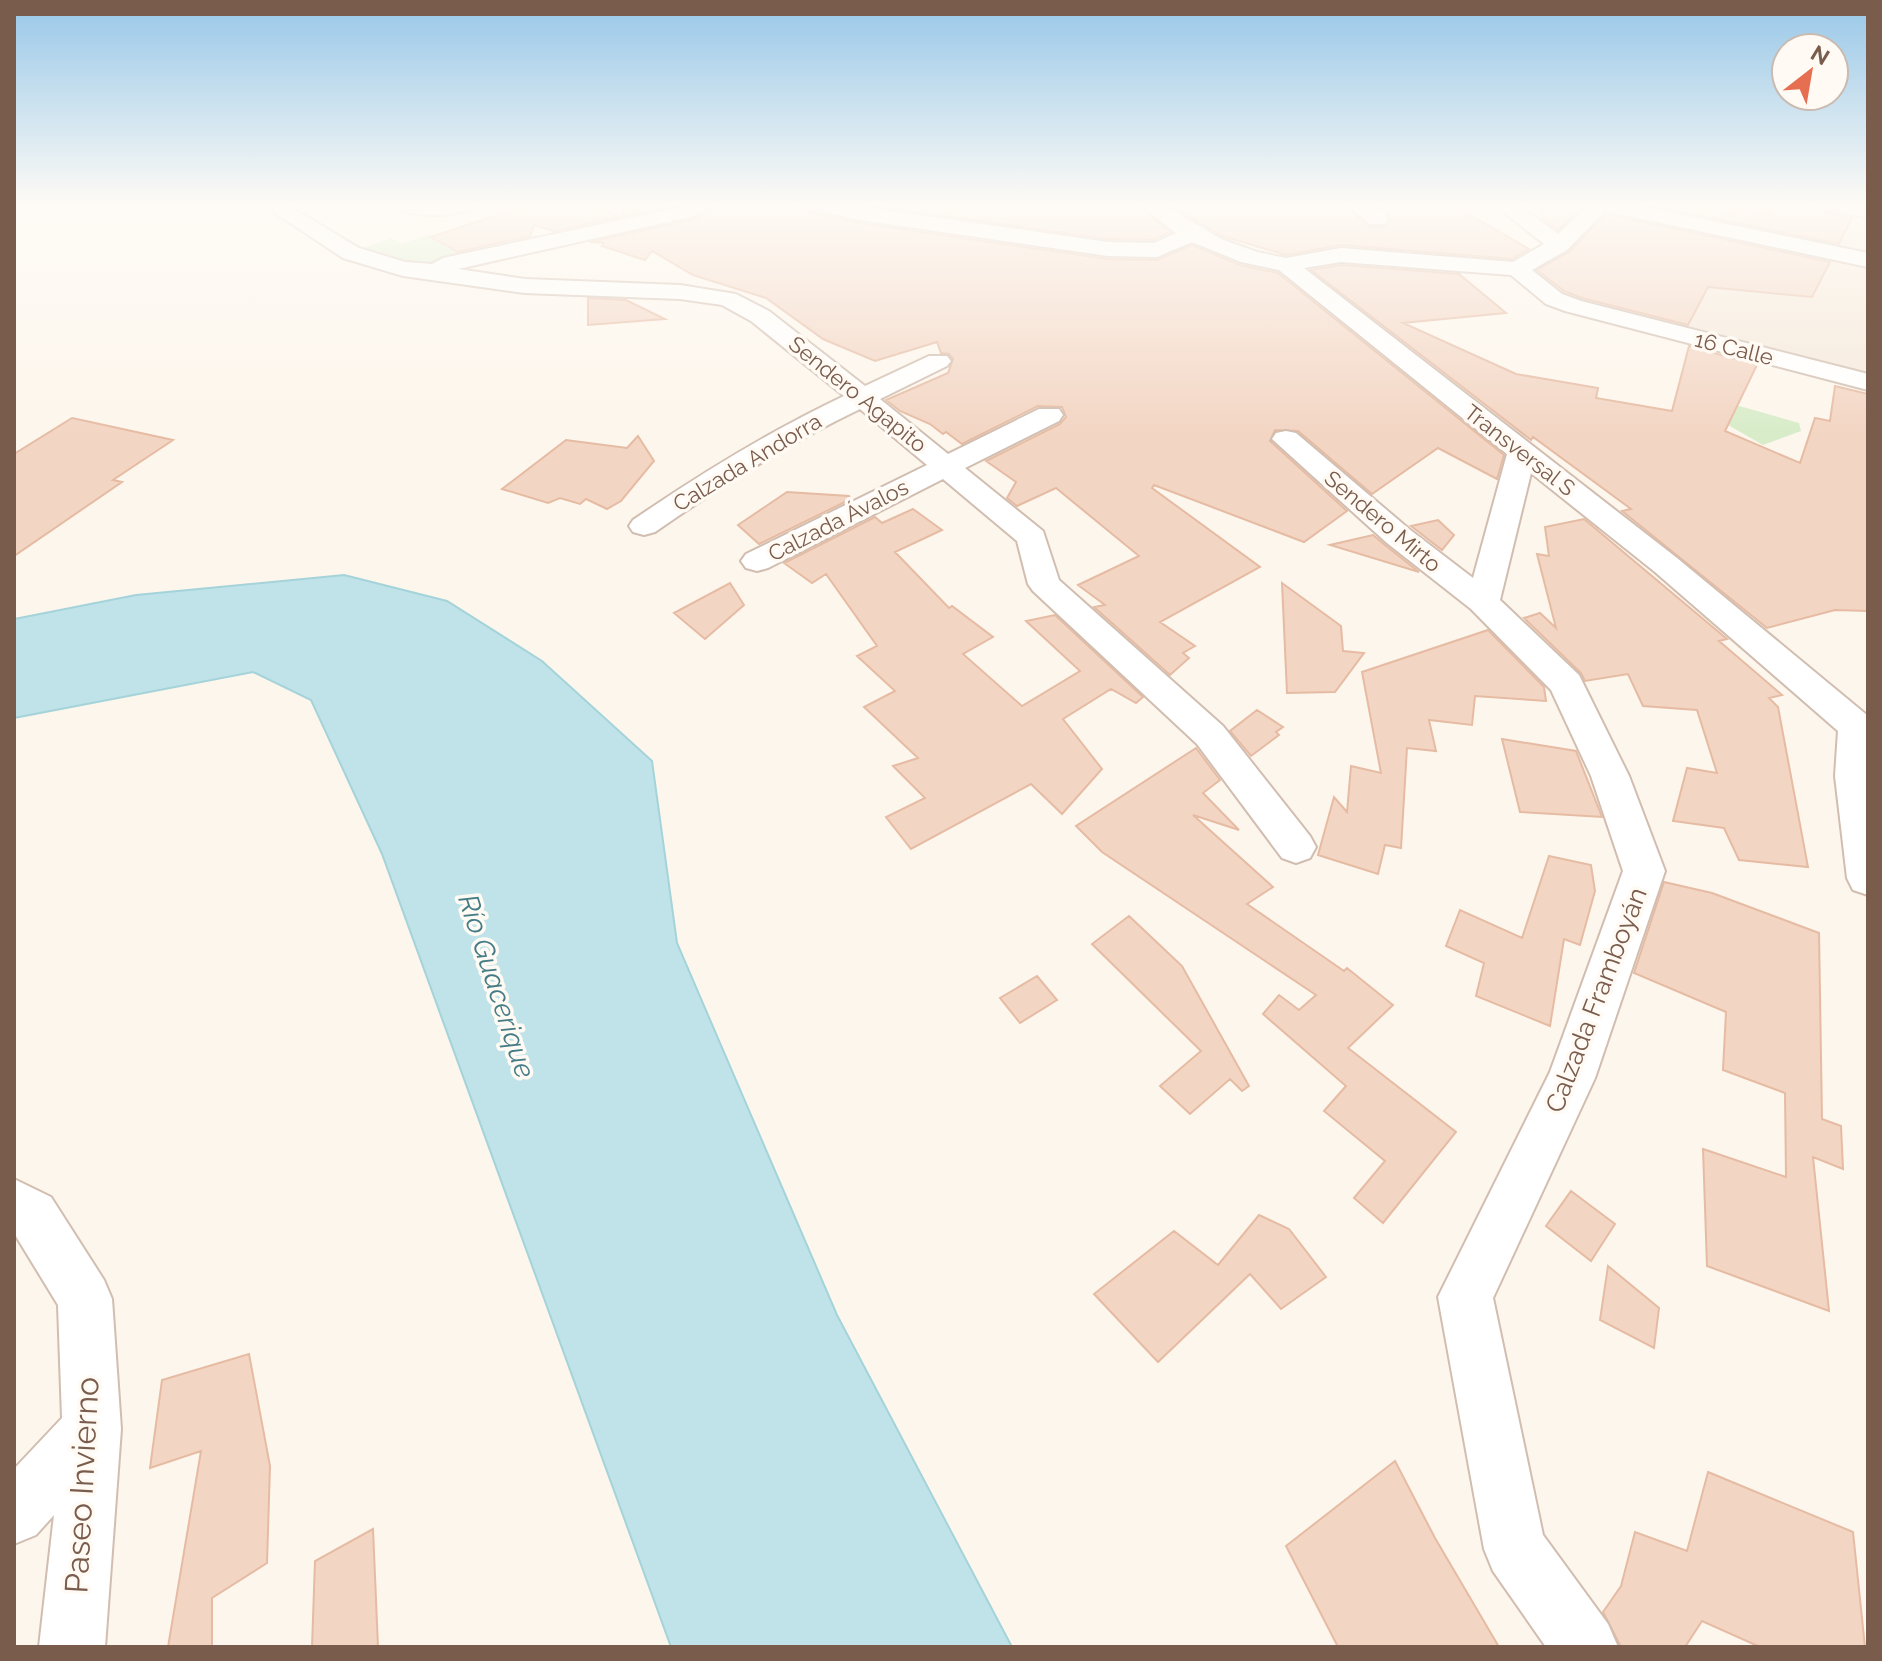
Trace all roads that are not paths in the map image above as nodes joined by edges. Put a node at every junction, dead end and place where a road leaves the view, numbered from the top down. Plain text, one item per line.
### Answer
1 (485, 281) edge
2 (553, 281) edge
3 (1306, 281) edge
4 (1531, 281) edge
5 (549, 287) junction
6 (938, 361) dead end
7 (1868, 382) edge
8 (860, 397) junction
9 (1049, 415) dead end
10 (1286, 439) dead end
11 (1522, 452) junction
12 (946, 466) junction
13 (644, 526) dead end
14 (757, 561) dead end
15 (1483, 602) junction
16 (1862, 731) edge
17 (1296, 847) dead end
18 (1868, 878) edge
19 (14, 1205) edge
20 (92, 1429) junction
21 (14, 1513) edge
22 (72, 1647) edge
23 (1585, 1647) edge

1 - 5 street, Sendero Agapito
2 - 5 street
3 - 11 street, Transversal S
4 - 7 street, 16 Calle
5 - 8 street, Sendero Agapito
6 - 8 street, Calzada Andorra
8 - 12 street, Sendero Agapito
8 - 13 street, Calzada Andorra
9 - 12 street, Calzada Ávalos
10 - 15 street, Sendero Mirto
11 - 15 street
11 - 16 street, Transversal S
12 - 14 street, Calzada Ávalos
12 - 17 street, Sendero Agapito
15 - 23 street, Calzada Framboyán
16 - 18 street
19 - 20 street, Paseo Invierno
20 - 21 street
20 - 22 street, Paseo Invierno

